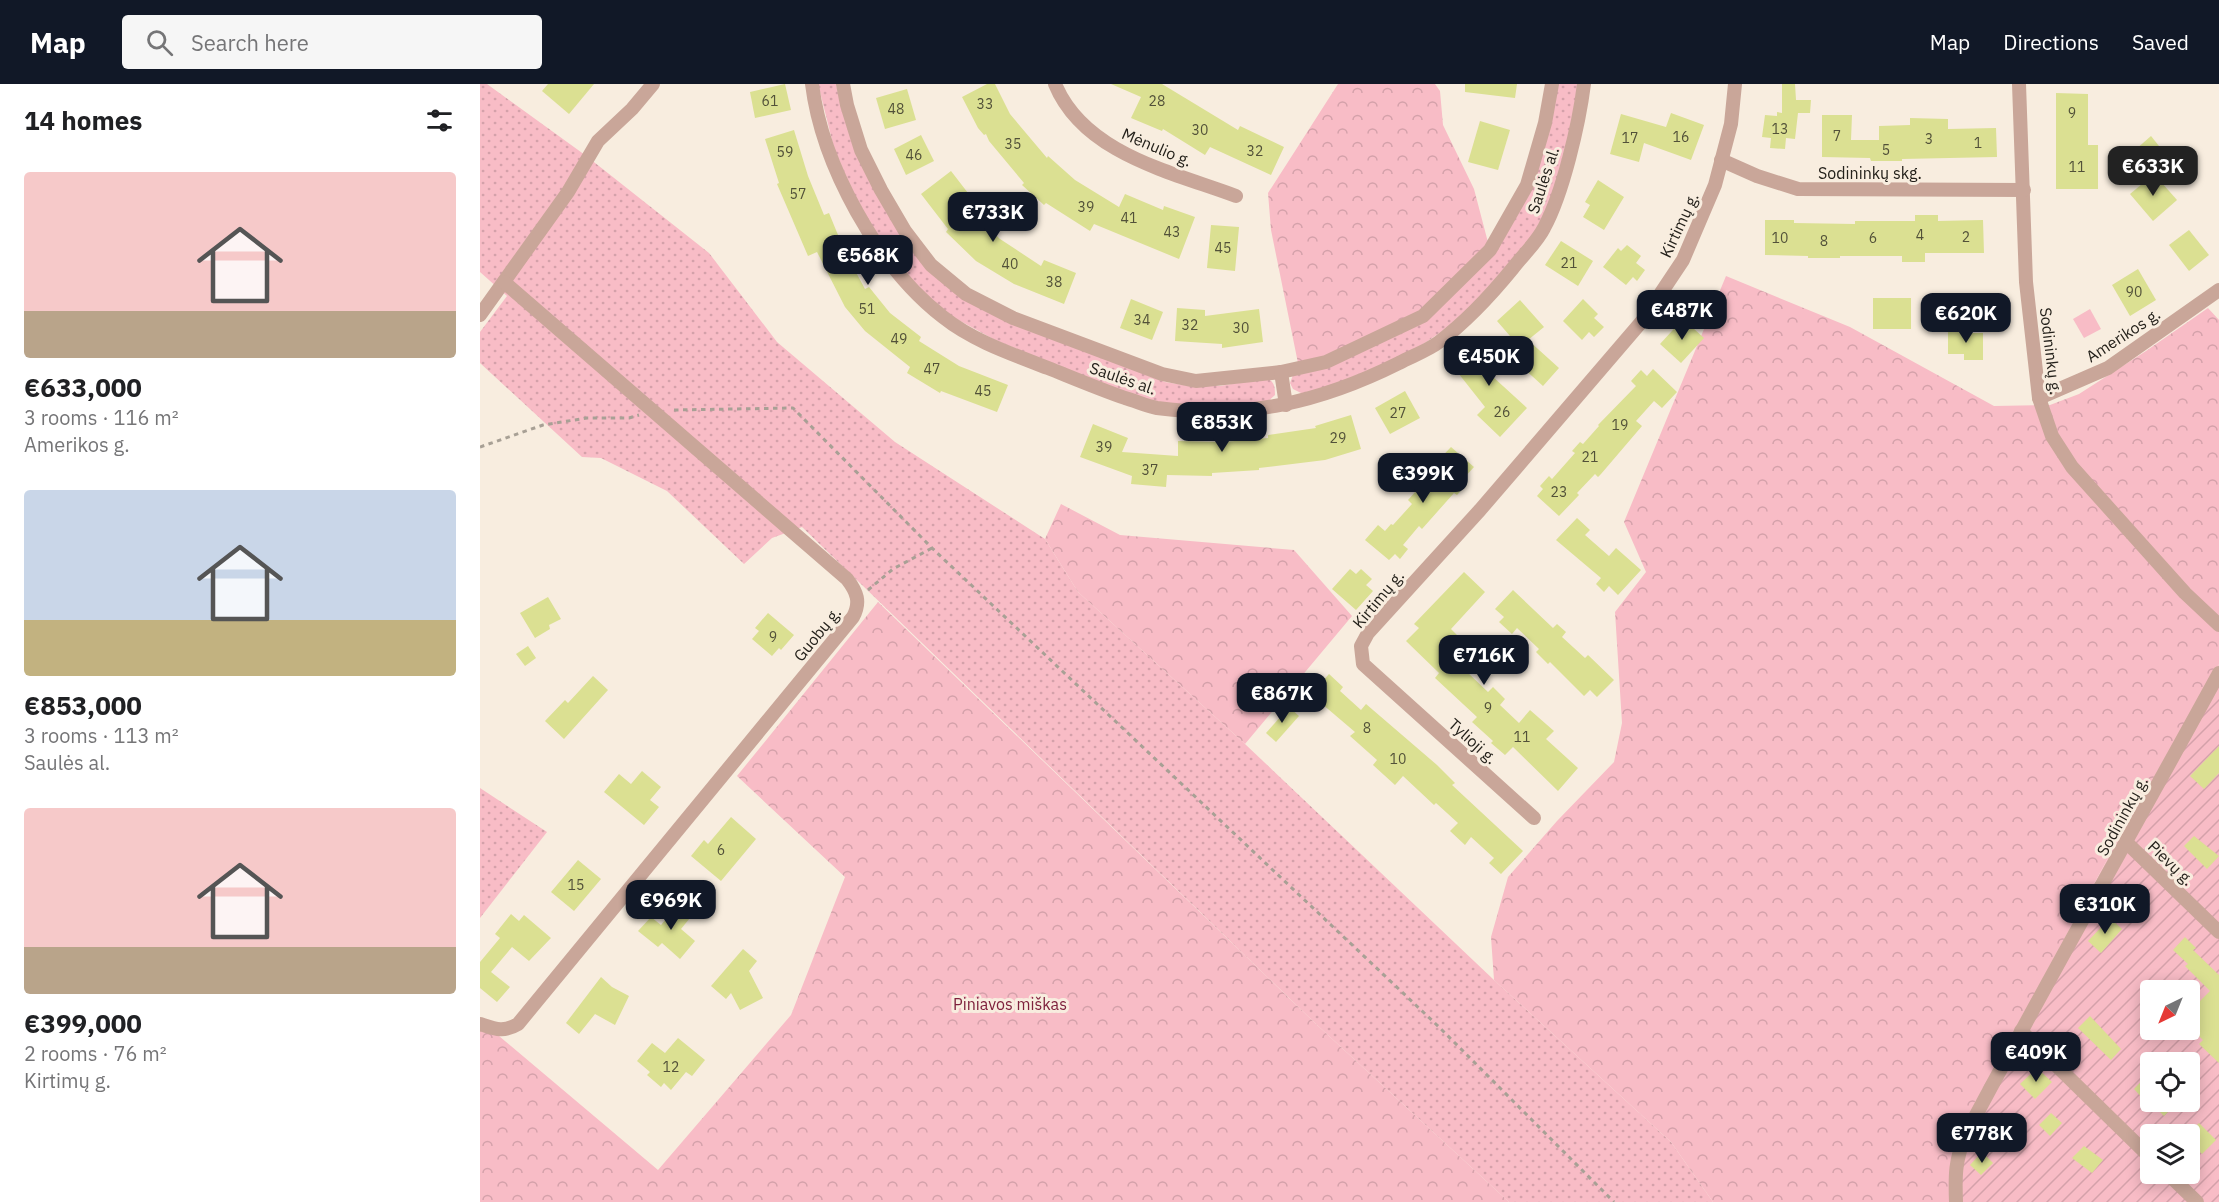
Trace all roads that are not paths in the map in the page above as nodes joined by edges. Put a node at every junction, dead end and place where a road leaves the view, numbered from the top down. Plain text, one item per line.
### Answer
1 (653, 84) edge
2 (812, 84) edge
3 (843, 84) edge
4 (1055, 84) edge
5 (1552, 84) edge
6 (1584, 84) edge
7 (1735, 84) edge
8 (2019, 84) edge
9 (1721, 160) junction
10 (2024, 190) junction
11 (1236, 196) dead end
12 (504, 282) junction
13 (2219, 290) edge
14 (480, 315) edge
15 (1281, 372) junction
16 (2039, 398) junction
17 (1286, 405) junction
18 (2218, 626) edge
19 (1363, 664) joint
20 (2219, 673) edge
21 (1534, 818) dead end
22 (2127, 843) junction
23 (2219, 932) edge
24 (480, 1024) edge
25 (2021, 1030) junction
26 (2140, 1147) edge
27 (2178, 1184) edge
28 (1956, 1202) edge
29 (2197, 1202) edge

1 - 12 street
2 - 17 street, Saulės al.
3 - 15 street, Saulės al.
4 - 11 street, Mėnulio g.
5 - 15 street, Saulės al.
6 - 17 street, Saulės al.
7 - 9 street, Kirtimų g.
8 - 10 street, Sodininkų g.
9 - 10 street, Sodininkų skg.
9 - 19 street, Kirtimų g.
10 - 16 street, Sodininkų g.
12 - 14 street
12 - 24 street, Guobų g.
13 - 16 street, Amerikos g.
15 - 17 street
16 - 18 street, Sodininkų g.
19 - 21 street, Tylioji g.
20 - 22 street, Sodininkų g.
22 - 23 street, Pievų g.
22 - 25 street, Sodininkų g.
25 - 26 street
25 - 28 street, Sodininkų g.
27 - 29 street

